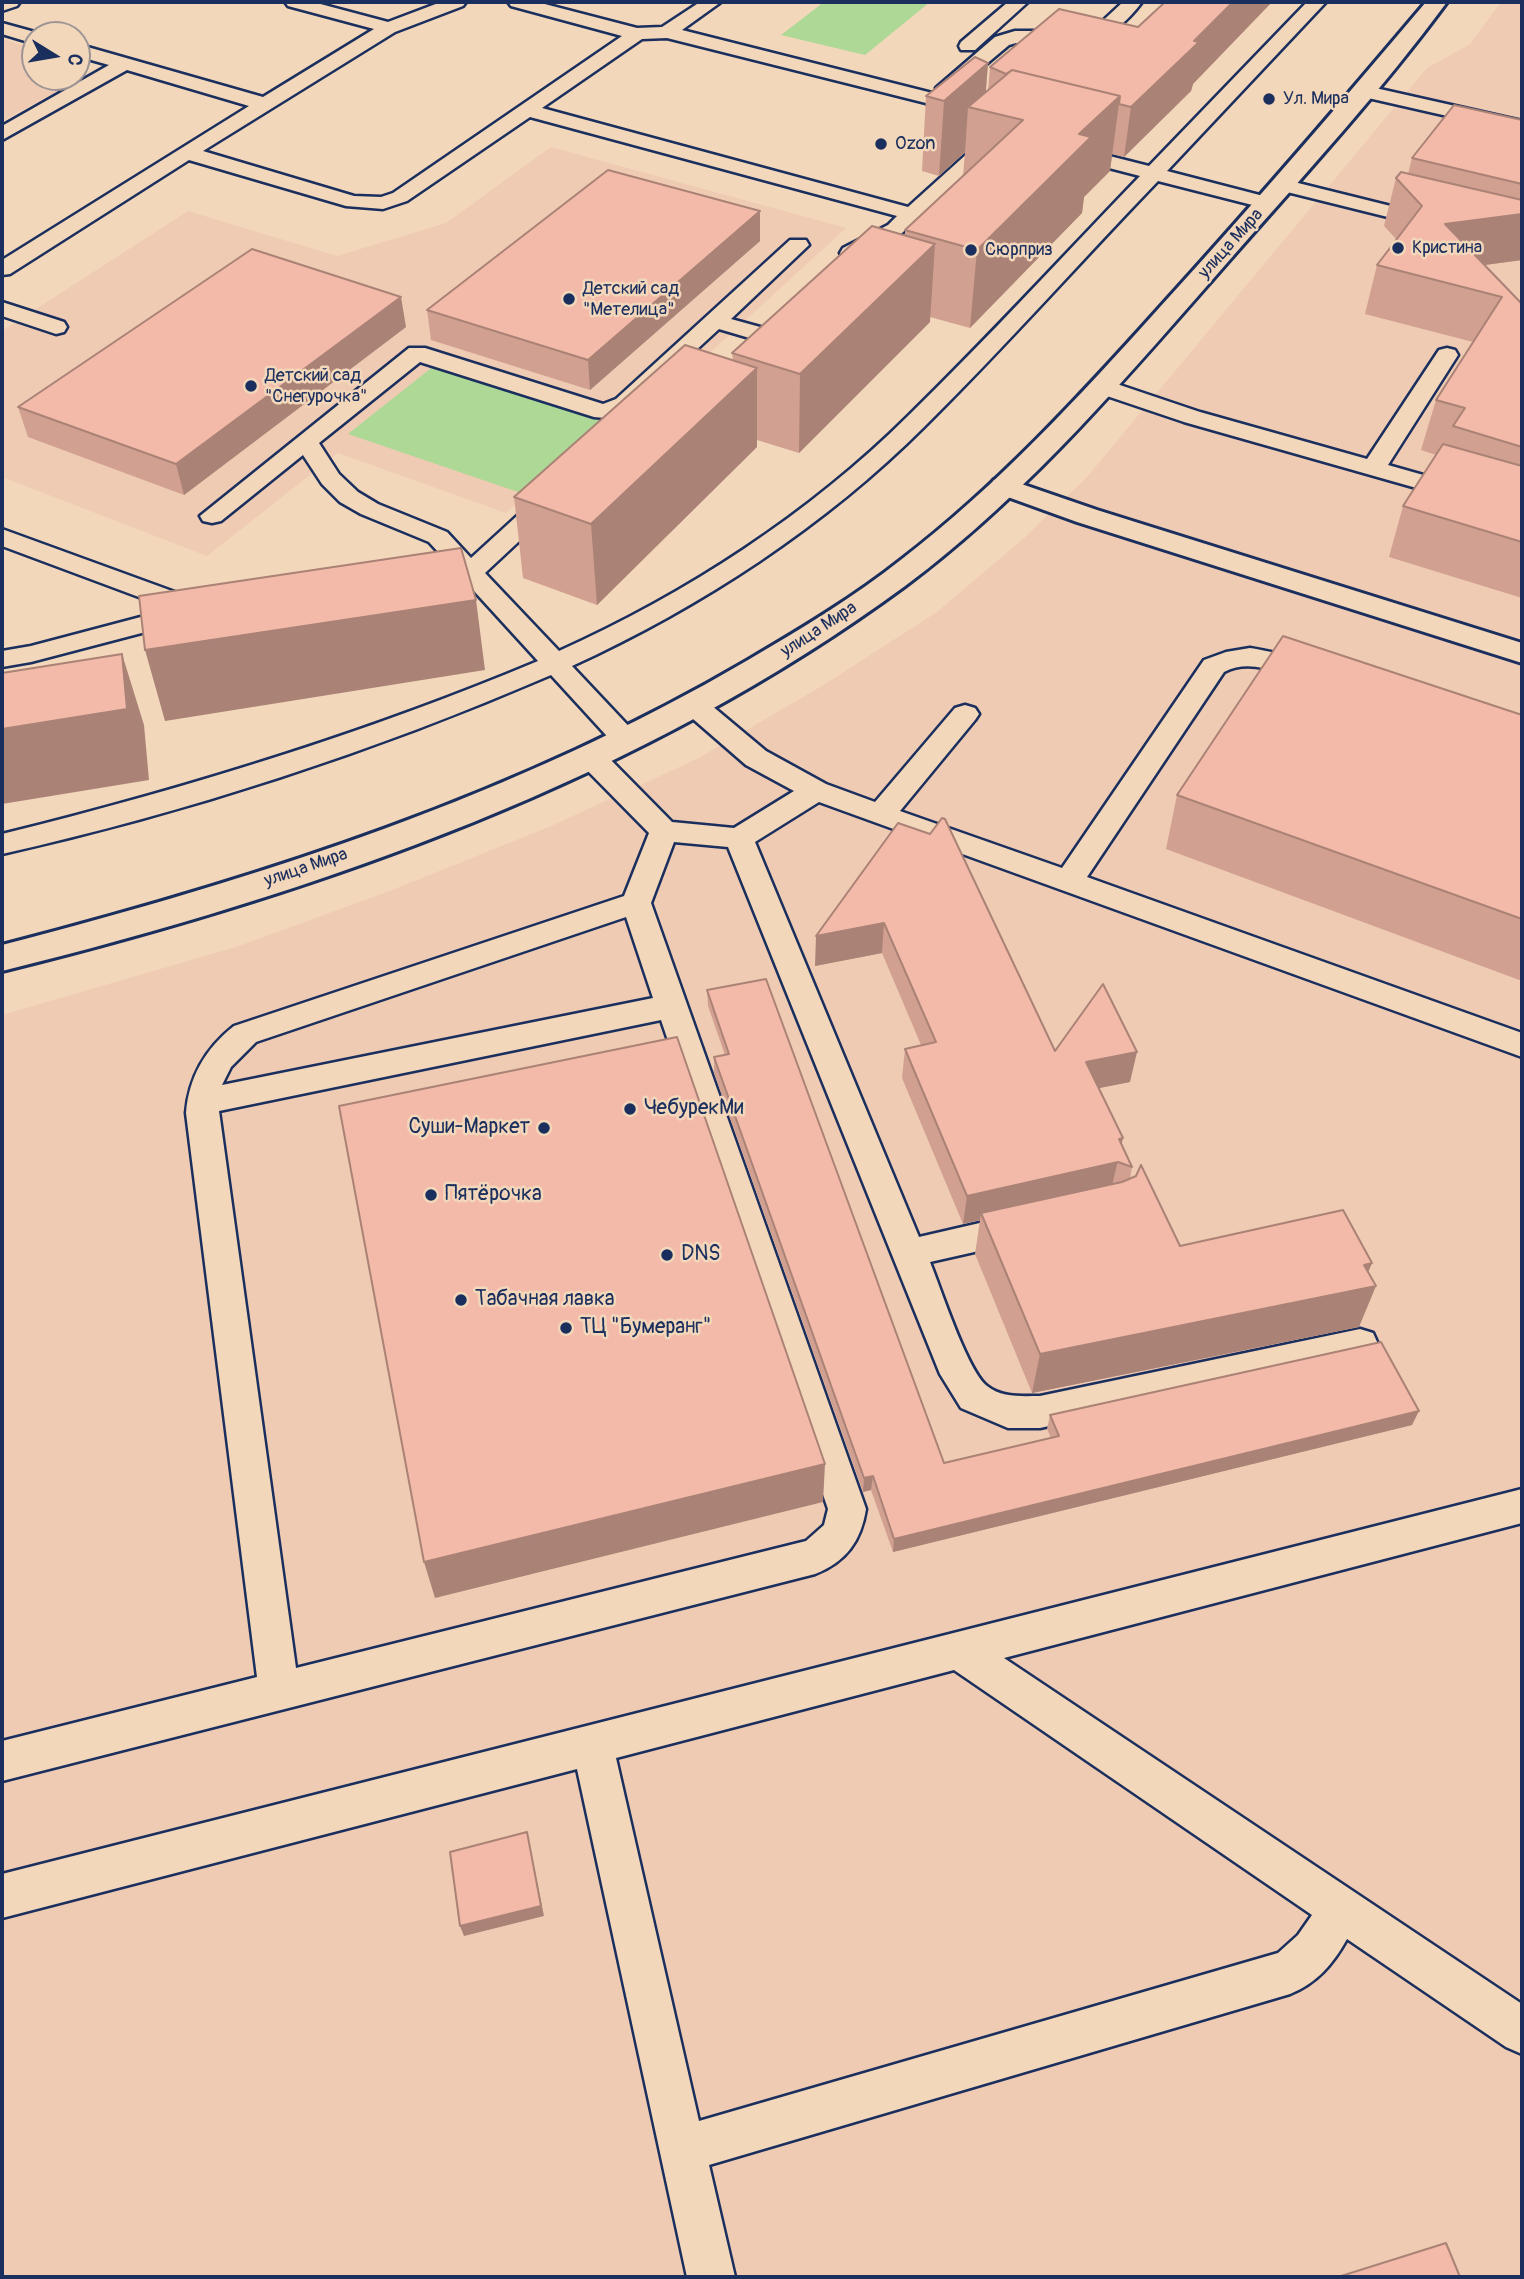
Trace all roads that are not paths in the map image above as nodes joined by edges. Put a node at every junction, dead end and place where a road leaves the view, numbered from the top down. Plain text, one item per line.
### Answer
1 (11, 2) edge
2 (294, 2) edge
3 (457, 2) edge
4 (517, 2) edge
5 (712, 2) edge
6 (1019, 2) edge
7 (1133, 2) edge
8 (1317, 2) edge
9 (1437, 2) edge
10 (2, 6) edge
11 (389, 28) junction
12 (3, 30) edge
13 (667, 32) junction
14 (21, 34) edge
15 (637, 34) junction
16 (91, 54) edge
17 (125, 64) junction
18 (1363, 91) junction
19 (913, 93) junction
20 (933, 99) junction
21 (265, 104) junction
22 (527, 110) junction
23 (1522, 127) edge
24 (2, 134) edge
25 (1050, 147) edge
26 (187, 153) junction
27 (1151, 173) junction
28 (1275, 194) junction
29 (911, 214) junction
30 (1446, 226) edge
31 (799, 245) dead end
32 (837, 265) edge
33 (2, 269) edge
34 (2, 309) edge
35 (782, 318) edge
36 (715, 321) junction
37 (56, 327) dead end
38 (763, 335) junction
39 (744, 354) edge
40 (1447, 355) dead end
41 (1103, 387) junction
42 (306, 441) junction
43 (1374, 468) junction
44 (570, 480) edge
45 (1003, 486) junction
46 (1522, 511) edge
47 (212, 516) dead end
48 (2, 537) edge
49 (472, 571) junction
50 (404, 581) edge
51 (226, 606) edge
52 (198, 610) junction
53 (1522, 653) edge
54 (2, 659) edge
55 (556, 663) junction
56 (1340, 684) edge
57 (695, 706) junction
58 (965, 714) dead end
59 (626, 740) junction
60 (590, 757) junction
61 (816, 791) junction
62 (881, 814) junction
63 (664, 831) junction
64 (739, 838) junction
65 (2, 844) edge
66 (1068, 882) junction
67 (635, 902) junction
68 (2, 958) edge
69 (671, 1006) junction
70 (1522, 1045) edge
71 (202, 1102) junction
72 (1058, 1219) edge
73 (909, 1253) junction
74 (1360, 1344) edge
75 (1522, 1506) edge
76 (958, 1650) junction
77 (279, 1691) junction
78 (592, 1744) junction
79 (2, 1761) edge
80 (2, 1896) edge
81 (1339, 1908) junction
82 (1522, 2031) edge
83 (683, 2149) junction
84 (711, 2277) edge

1 - 10 lane
2 - 11 lane
3 - 11 lane
4 - 15 lane
5 - 13 lane
6 - 19 lane
7 - 20 lane
8 - 27 lane
9 - 18 street, улица Мира
11 - 21 lane
12 - 14 lane
13 - 15 lane
13 - 19 lane
15 - 22 lane
16 - 17 lane
17 - 21 lane
17 - 24 lane
18 - 23 lane
18 - 28 street, улица Мира
19 - 20 lane
20 - 29 lane
21 - 26 lane
22 - 26 lane
22 - 29 lane
25 - 27 lane
26 - 33 lane
27 - 28 lane
27 - 55 lane
28 - 30 lane
28 - 41 street, улица Мира
29 - 32 lane
31 - 36 lane
34 - 37 lane
35 - 38 lane
36 - 38 lane
36 - 42 lane
38 - 39 lane
40 - 43 lane
41 - 43 lane
41 - 45 street, улица Мира
42 - 47 lane
42 - 49 lane
43 - 46 lane
44 - 49 lane
45 - 53 street
45 - 57 street, улица Мира
48 - 52 lane
49 - 50 lane
49 - 55 lane
51 - 52 lane
52 - 54 lane
55 - 59 lane
55 - 65 lane
56 - 66 lane
57 - 59 street, улица Мира
57 - 61 lane
58 - 62 lane
59 - 60 street, улица Мира
60 - 63 lane
60 - 68 street, улица Мира
61 - 62 lane
61 - 64 lane
62 - 66 lane
63 - 64 lane
63 - 67 lane
64 - 73 lane
66 - 70 lane
67 - 69 lane
67 - 71 lane
69 - 71 lane
69 - 77 lane
71 - 77 lane
72 - 73 lane
73 - 74 lane
75 - 76 lane
76 - 78 lane
76 - 81 lane
77 - 79 lane
78 - 80 lane
78 - 83 lane
81 - 82 lane
81 - 83 lane
83 - 84 lane

